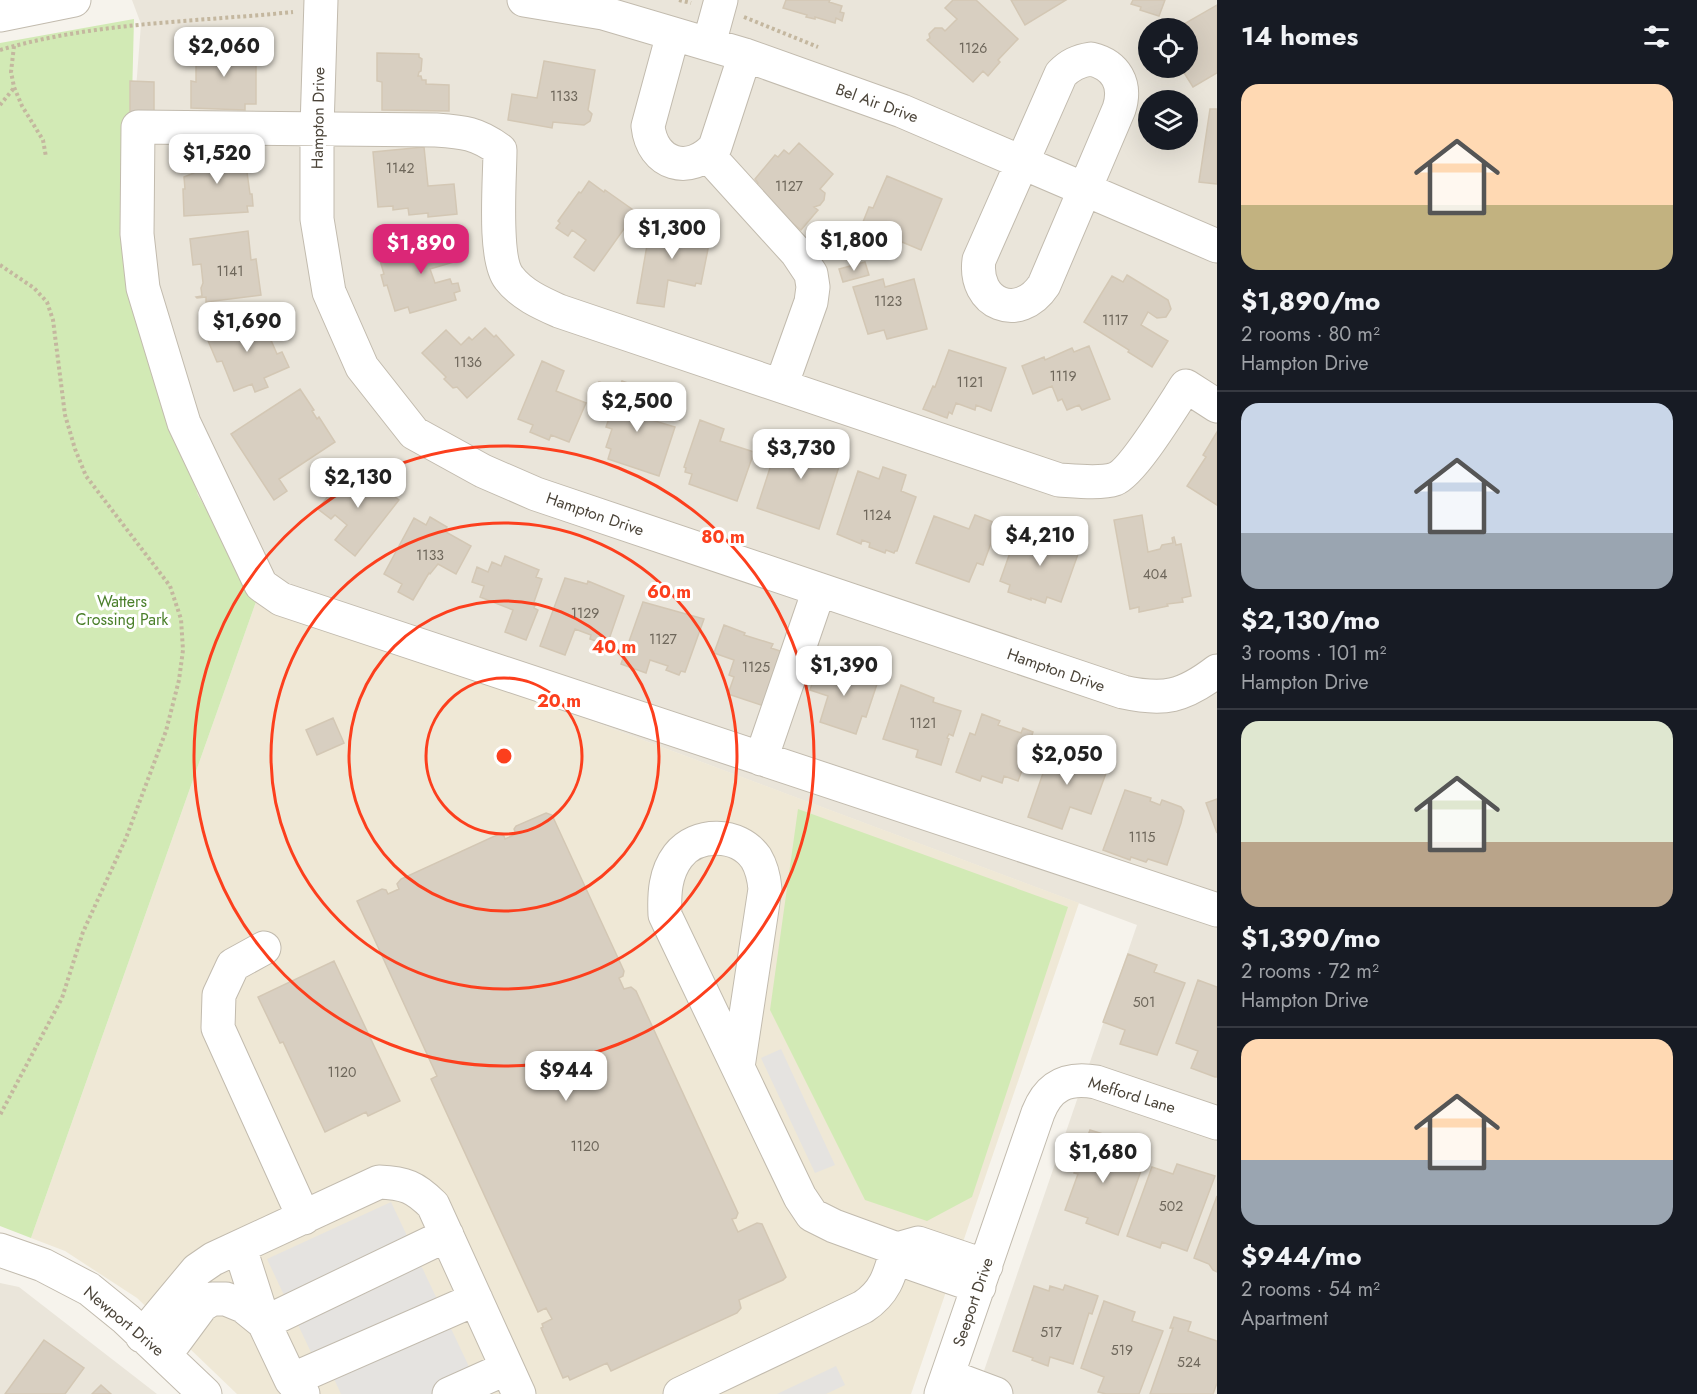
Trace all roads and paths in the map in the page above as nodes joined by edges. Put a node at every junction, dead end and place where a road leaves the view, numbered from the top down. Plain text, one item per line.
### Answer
1 (74, 0) edge
2 (524, 0) edge
3 (721, 0) edge
4 (321, 6) edge
5 (0, 15) edge
6 (673, 34) junction
7 (708, 44) junction
8 (14, 46) junction
9 (0, 50) edge
10 (745, 55) junction
11 (14, 87) junction
12 (0, 105) edge
13 (317, 128) junction
14 (708, 155) junction
15 (46, 158) dead end
16 (1022, 162) junction
17 (1085, 189) junction
18 (1217, 246) edge
19 (0, 265) edge
20 (781, 386) junction
21 (1217, 406) edge
22 (819, 590) junction
23 (1217, 671) edge
24 (761, 759) junction
25 (1217, 910) edge
26 (264, 948) dead end
27 (738, 1067) junction
28 (0, 1115) edge
29 (1217, 1123) edge
30 (304, 1218) junction
31 (999, 1228) joint
32 (447, 1235) junction
33 (240, 1248) junction
34 (897, 1249) junction
35 (0, 1250) edge
36 (982, 1277) junction
37 (476, 1299) junction
38 (264, 1323) junction
39 (154, 1345) junction
40 (513, 1381) edge
41 (944, 1385) edge
42 (297, 1387) edge
43 (205, 1394) edge
44 (448, 1394) edge
45 (680, 1394) edge
46 (996, 1394) edge

1 - 5 street
2 - 6 street, Bel Air Drive
3 - 7 street
4 - 8 path
4 - 13 street, Hampton Drive
6 - 7 street, Bel Air Drive
6 - 14 street
7 - 10 street, Bel Air Drive
8 - 9 path
8 - 11 path
10 - 14 street
10 - 16 street, Bel Air Drive
11 - 12 path
11 - 15 path
13 - 20 street
13 - 22 street, Hampton Drive
13 - 24 street
14 - 20 street
16 - 17 street, Bel Air Drive
16 - 17 street
16 - 17 street
17 - 18 street, Bel Air Drive
19 - 28 path
20 - 21 street
22 - 23 street, Hampton Drive
22 - 24 street
24 - 25 street
26 - 30 street
27 - 27 street
27 - 34 street
29 - 31 street, Mefford Lane
30 - 32 street
30 - 33 street
31 - 36 street, Seeport Drive
32 - 37 street
32 - 38 street
33 - 38 street
33 - 39 street
34 - 36 street
34 - 45 street
35 - 39 street, Newport Drive
36 - 41 street, Seeport Drive
37 - 40 street
37 - 42 street
38 - 39 street
38 - 42 street
39 - 43 street, Newport Drive
40 - 44 street
41 - 46 street, Seeport Drive

